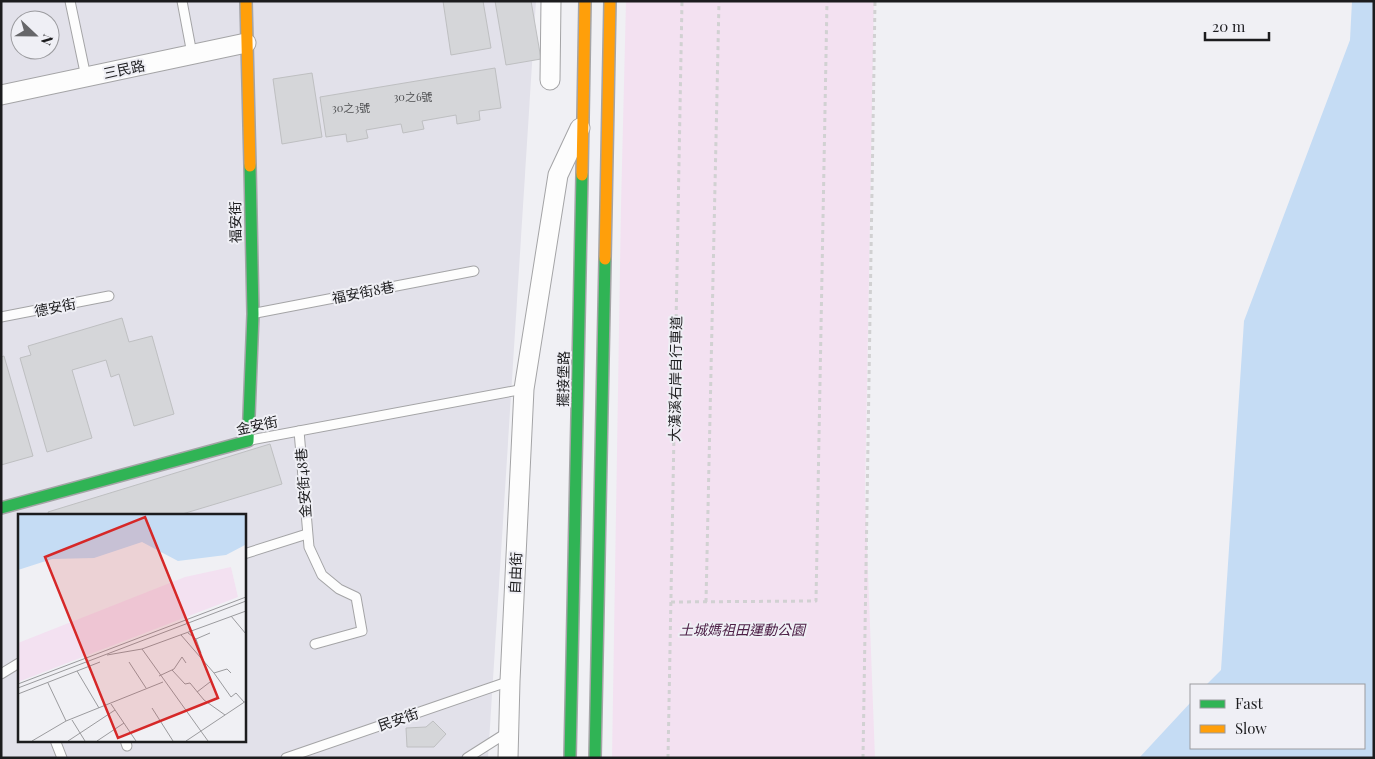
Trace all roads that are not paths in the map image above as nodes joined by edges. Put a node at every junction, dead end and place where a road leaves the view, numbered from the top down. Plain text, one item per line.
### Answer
1 (70, 1) edge
2 (182, 1) edge
3 (246, 1) edge
4 (551, 1) edge
5 (585, 1) edge
6 (610, 1) edge
7 (246, 42) junction
8 (192, 54) junction
9 (86, 77) junction
10 (550, 80) dead end
11 (1, 95) edge
12 (582, 122) junction
13 (474, 271) dead end
14 (109, 296) dead end
15 (252, 314) junction
16 (1, 317) edge
17 (524, 389) junction
18 (299, 431) junction
19 (248, 441) junction
20 (1, 508) edge
21 (307, 534) junction
22 (245, 554) edge
23 (315, 644) dead end
24 (18, 664) edge
25 (1, 674) edge
26 (510, 681) junction
27 (509, 732) junction
28 (56, 742) edge
29 (62, 758) edge
30 (286, 758) edge
31 (467, 758) edge
32 (508, 758) edge
33 (570, 758) edge
34 (595, 758) edge

1 - 9 lane
2 - 8 lane
3 - 7 street, 福安街
4 - 10 street
5 - 12 street, 擺接堡路
6 - 34 street
7 - 8 street, 三民路
7 - 15 street, 福安街
8 - 9 street, 三民路
9 - 11 street, 三民路
12 - 17 street, 自由街
12 - 33 street, 擺接堡路
13 - 15 lane, 福安街8巷
14 - 16 lane, 德安街
15 - 19 street, 福安街
17 - 18 lane, 金安街
17 - 26 street, 自由街
18 - 19 lane, 金安街
18 - 21 lane, 金安街48巷
19 - 20 street, 金安街
21 - 22 lane, 金安街48巷
21 - 23 lane, 金安街48巷
24 - 25 lane
26 - 27 street, 自由街
26 - 30 lane, 民安街
27 - 31 lane
27 - 32 street, 自由街
28 - 29 lane

